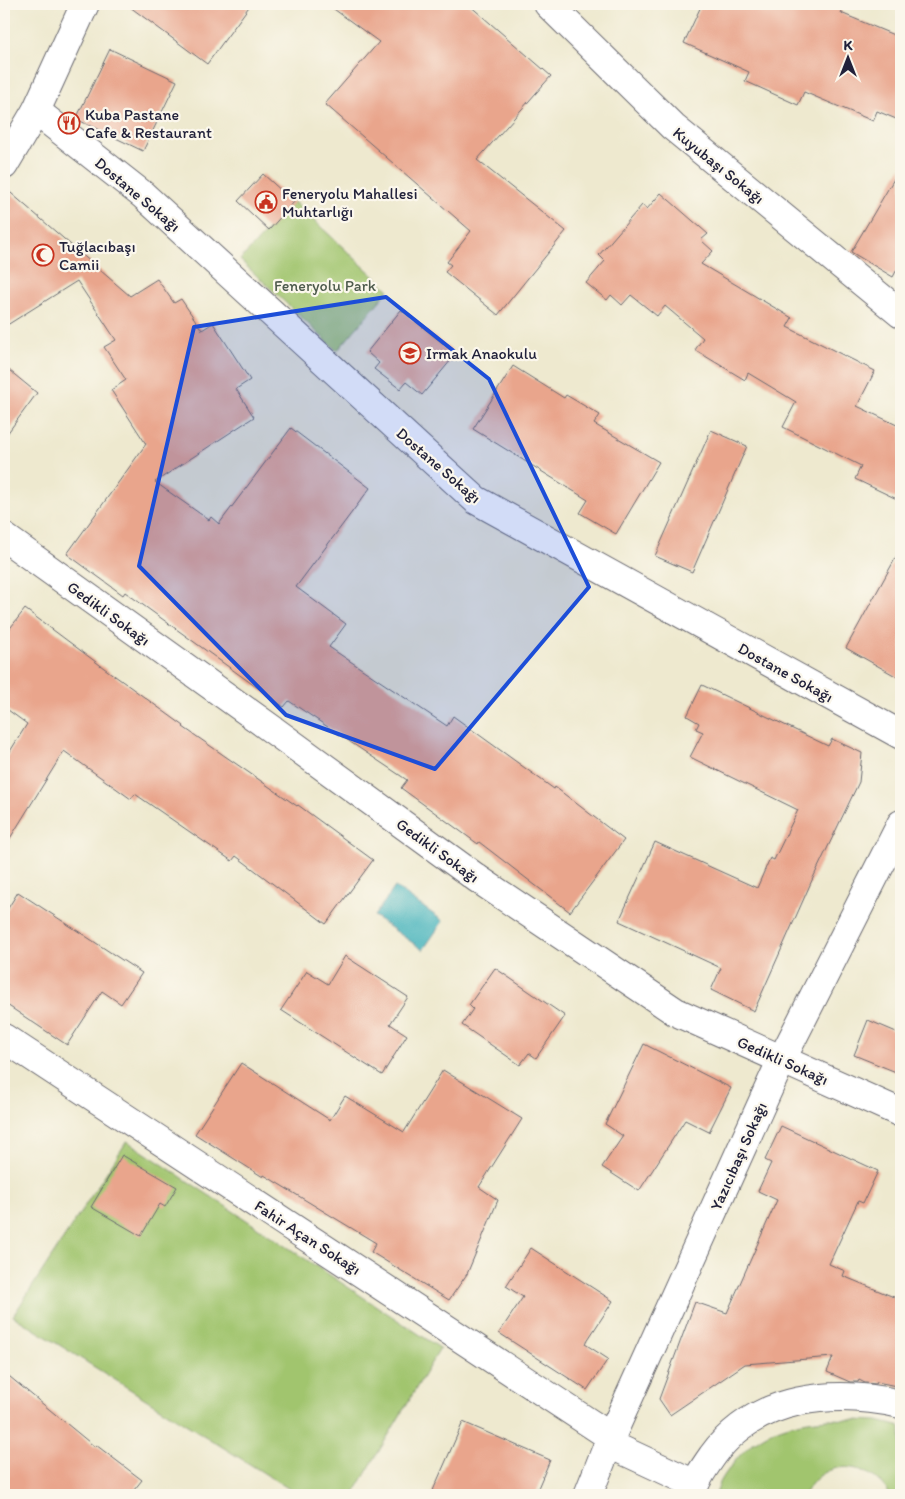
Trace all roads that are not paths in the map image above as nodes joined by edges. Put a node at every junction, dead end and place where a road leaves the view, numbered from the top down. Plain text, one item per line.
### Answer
1 (85, 4) edge
2 (548, 4) edge
3 (36, 111) junction
4 (4, 165) edge
5 (901, 314) edge
6 (4, 537) edge
7 (901, 735) edge
8 (901, 824) edge
9 (4, 1038) edge
10 (782, 1059) junction
11 (901, 1113) edge
12 (901, 1404) edge
13 (610, 1440) junction
14 (694, 1490) edge
15 (588, 1495) edge

1 - 3 street
2 - 5 street, Kuyubaşı Sokağı
3 - 4 street
3 - 7 street, Dostane Sokağı
6 - 10 street, Gedikli Sokağı
8 - 10 street, Yazıcıbaşı Sokağı
9 - 13 street, Fahir Açan Sokağı
10 - 11 street, Gedikli Sokağı
10 - 13 street, Yazıcıbaşı Sokağı
12 - 14 street
13 - 14 street, Fahir Açan Sokağı
13 - 15 street, Yazıcıbaşı Sokağı

